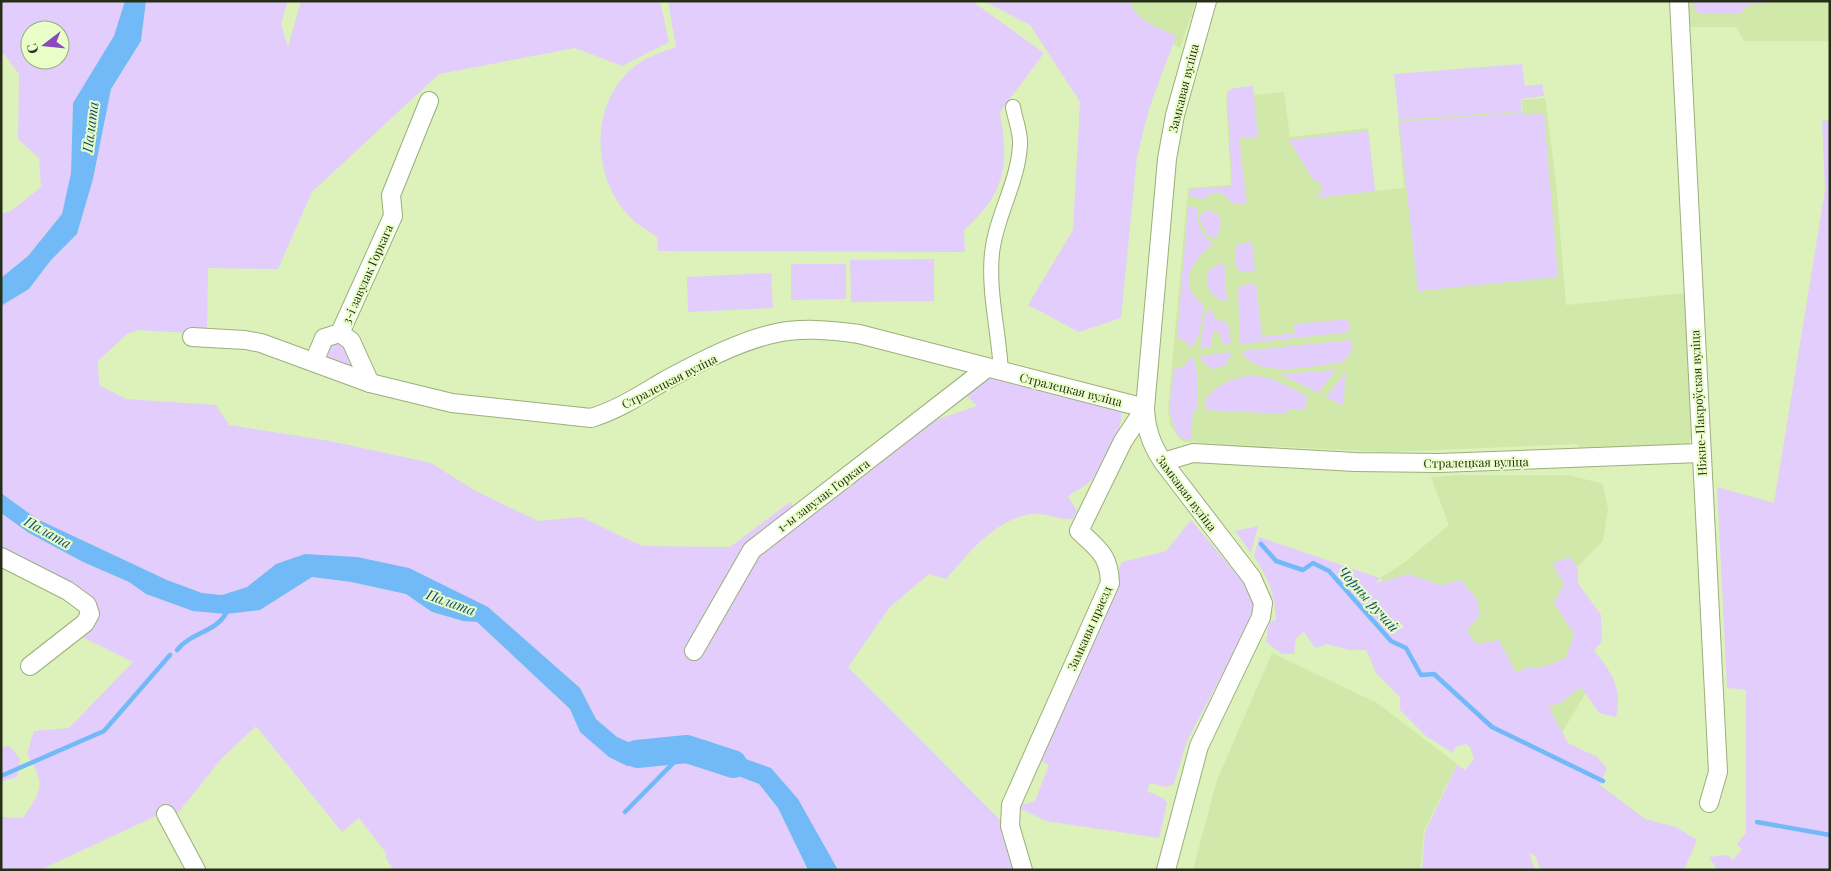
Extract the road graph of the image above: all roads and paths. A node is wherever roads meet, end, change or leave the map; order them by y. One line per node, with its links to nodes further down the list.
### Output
1 (1207, 1): 10 (street, Замкавая вуліца)
2 (1679, 1): 11 (street, Ніжне-Пакроўская вуліца)
3 (429, 101): 5 (street, 3-і завулак Горкага)
4 (1013, 108): 8 (street)
5 (340, 333): 7 (street, 3-і завулак Горкага); 9 (street, 3-і завулак Горкага)
6 (192, 337): 7 (street, Стралецкая вуліца)
7 (314, 362): 9 (street, Стралецкая вуліца)
8 (994, 370): 9 (street, Стралецкая вуліца); 10 (street, Стралецкая вуліца); 14 (street, 1-ы завулак Горкага)
9 (370, 383)
10 (1144, 408): 12 (street, Замкавая вуліца); 19 (street, Замкавы праезд)
11 (1700, 453): 12 (street, Стралецкая вуліца); 16 (street, Ніжне-Пакроўская вуліца)
12 (1163, 462): 20 (street, Замкавая вуліца)
13 (1, 556): 15 (street)
14 (694, 651)
15 (30, 666)
16 (1709, 803)
17 (166, 814): 18 (street)
18 (196, 870)
19 (1023, 870)
20 (1166, 870)

